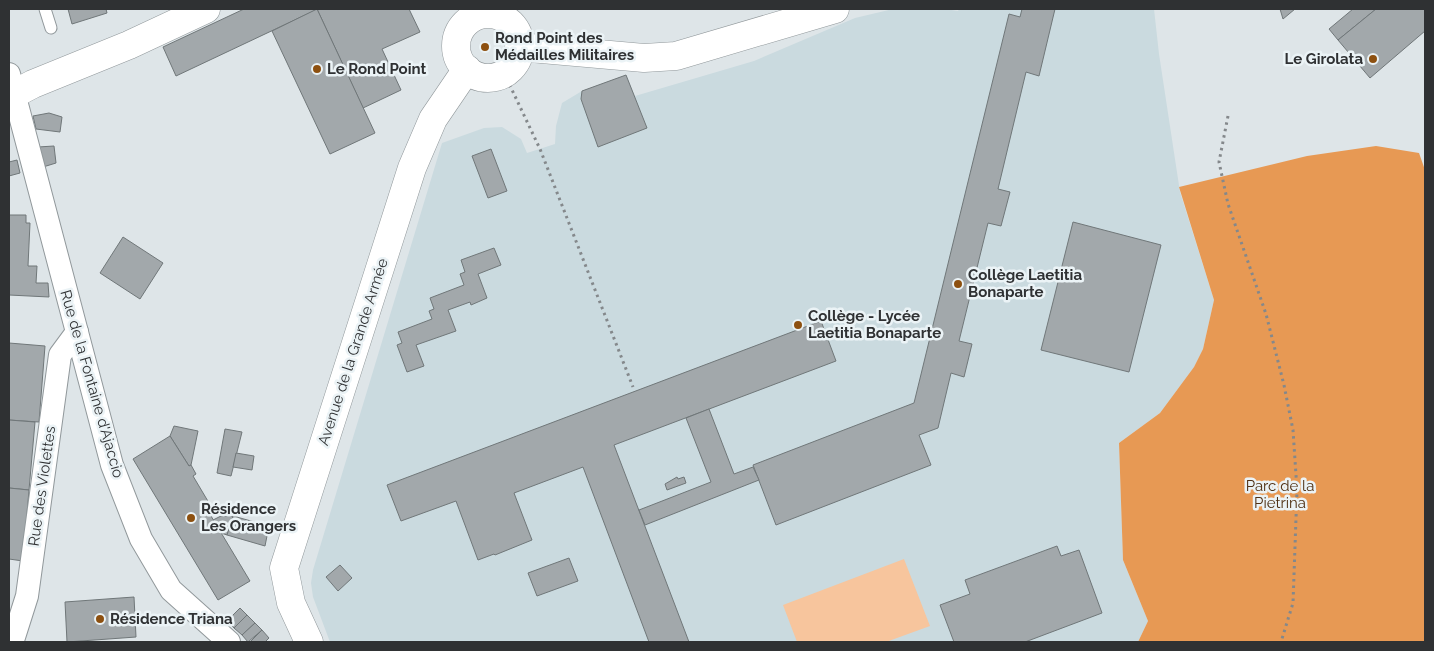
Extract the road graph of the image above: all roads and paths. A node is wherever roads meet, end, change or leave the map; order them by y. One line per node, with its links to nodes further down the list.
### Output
1 (45, 9): 5 (lane)
2 (206, 9): 9 (main road)
3 (820, 11): 6 (main road)
4 (476, 12): 6 (main road); 7 (main road)
5 (51, 28)
6 (519, 47): 8 (main road)
7 (466, 69): 8 (main road); 15 (main road, Avenue de la Grande Armée)
8 (504, 73): 12 (path)
9 (11, 91): 11 (street, Rue de la Fontaine d'Ajaccio)
10 (1228, 116): 16 (path)
11 (76, 332): 13 (street, Rue des Violettes); 14 (street, Rue de la Fontaine d'Ajaccio)
12 (633, 387)
13 (9, 642)
14 (229, 642)
15 (309, 642)
16 (1281, 642)

